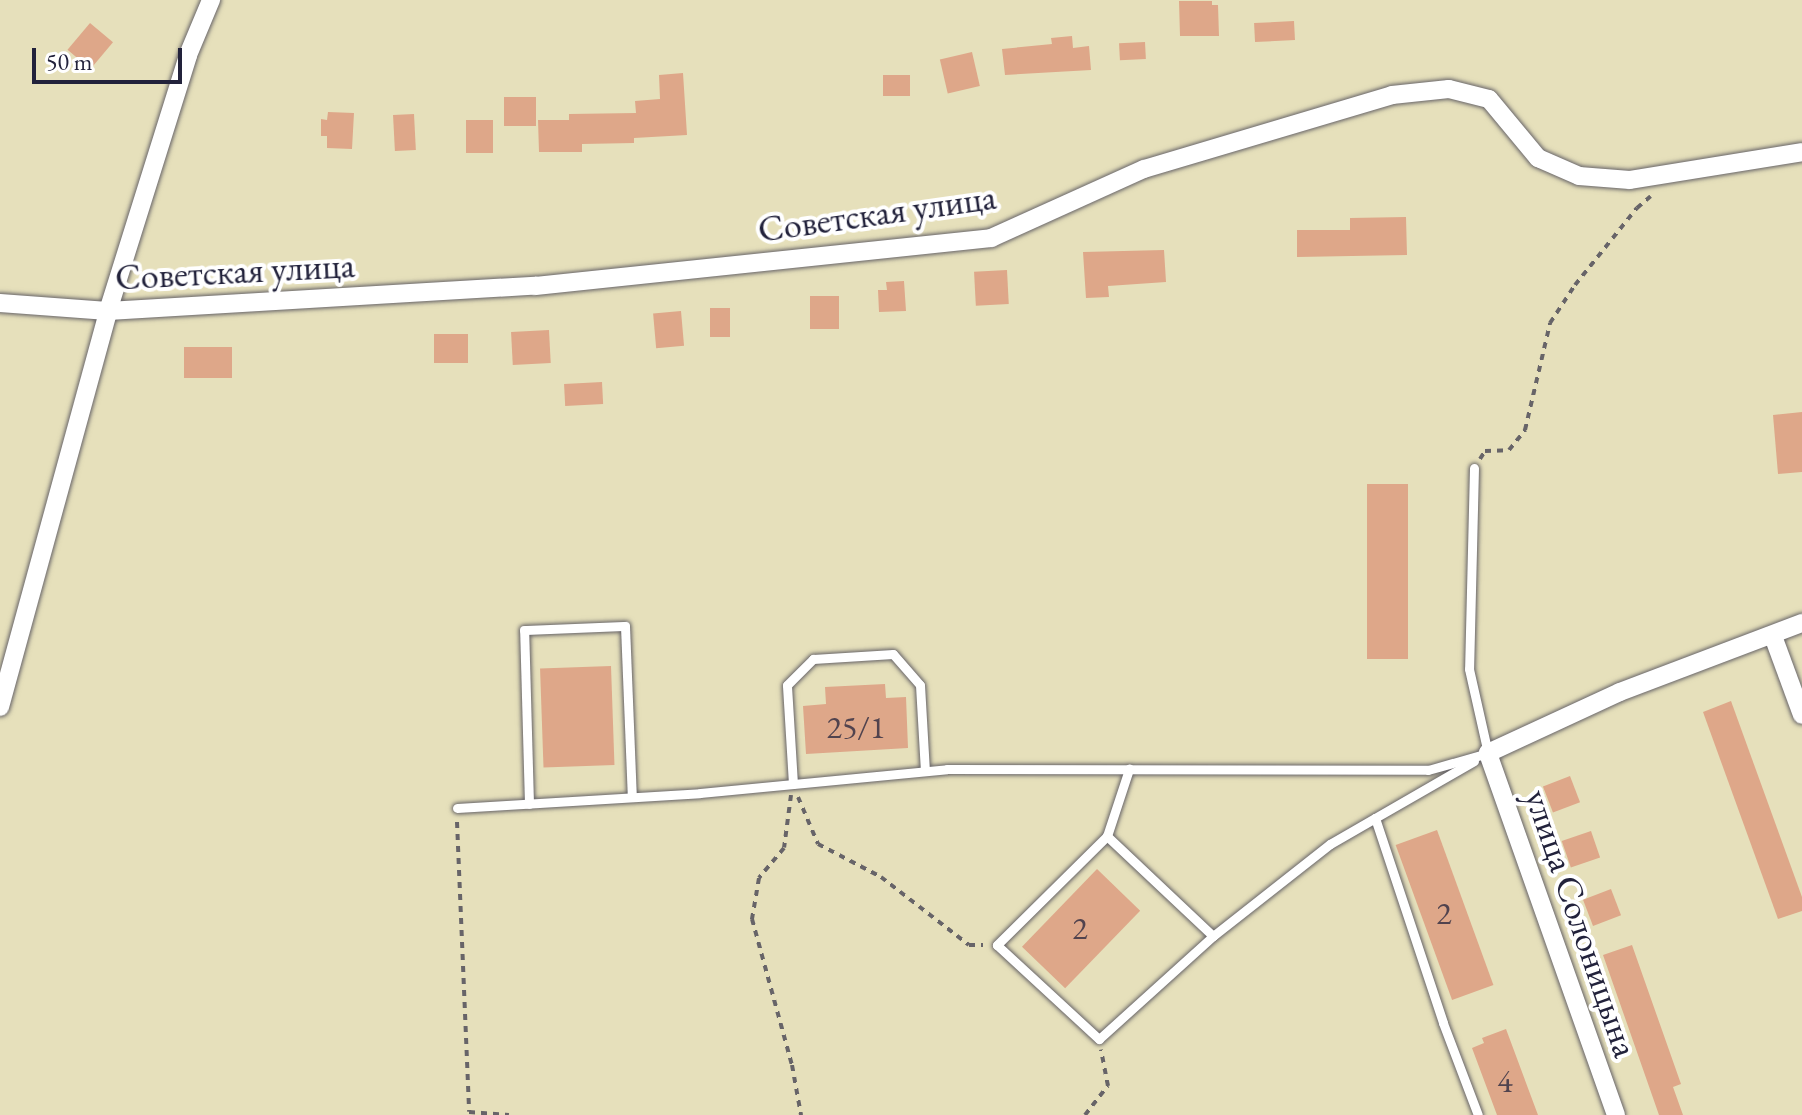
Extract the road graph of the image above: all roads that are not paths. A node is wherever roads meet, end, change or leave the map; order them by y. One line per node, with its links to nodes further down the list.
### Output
1 (211, 0): 4 (street)
2 (1802, 152): 4 (street, Советская улица)
3 (0, 303): 4 (street, Советская улица)
4 (108, 311): 8 (street)
5 (1474, 468): 10 (lane)
6 (1802, 623): 7 (street)
7 (1773, 636): 9 (street); 10 (street)
8 (0, 707)
9 (1802, 715)
10 (1488, 753): 11 (lane); 17 (lane); 21 (street, улица Солоницына)
11 (1129, 769): 12 (lane); 18 (lane)
12 (925, 771): 13 (lane); 13 (lane)
13 (793, 784): 14 (lane)
14 (632, 797): 15 (lane); 15 (lane)
15 (529, 804): 16 (lane)
16 (457, 808)
17 (1375, 818): 19 (lane); 20 (lane)
18 (1107, 836): 19 (lane); 19 (lane)
19 (1213, 936)
20 (1478, 1115)
21 (1616, 1115)

